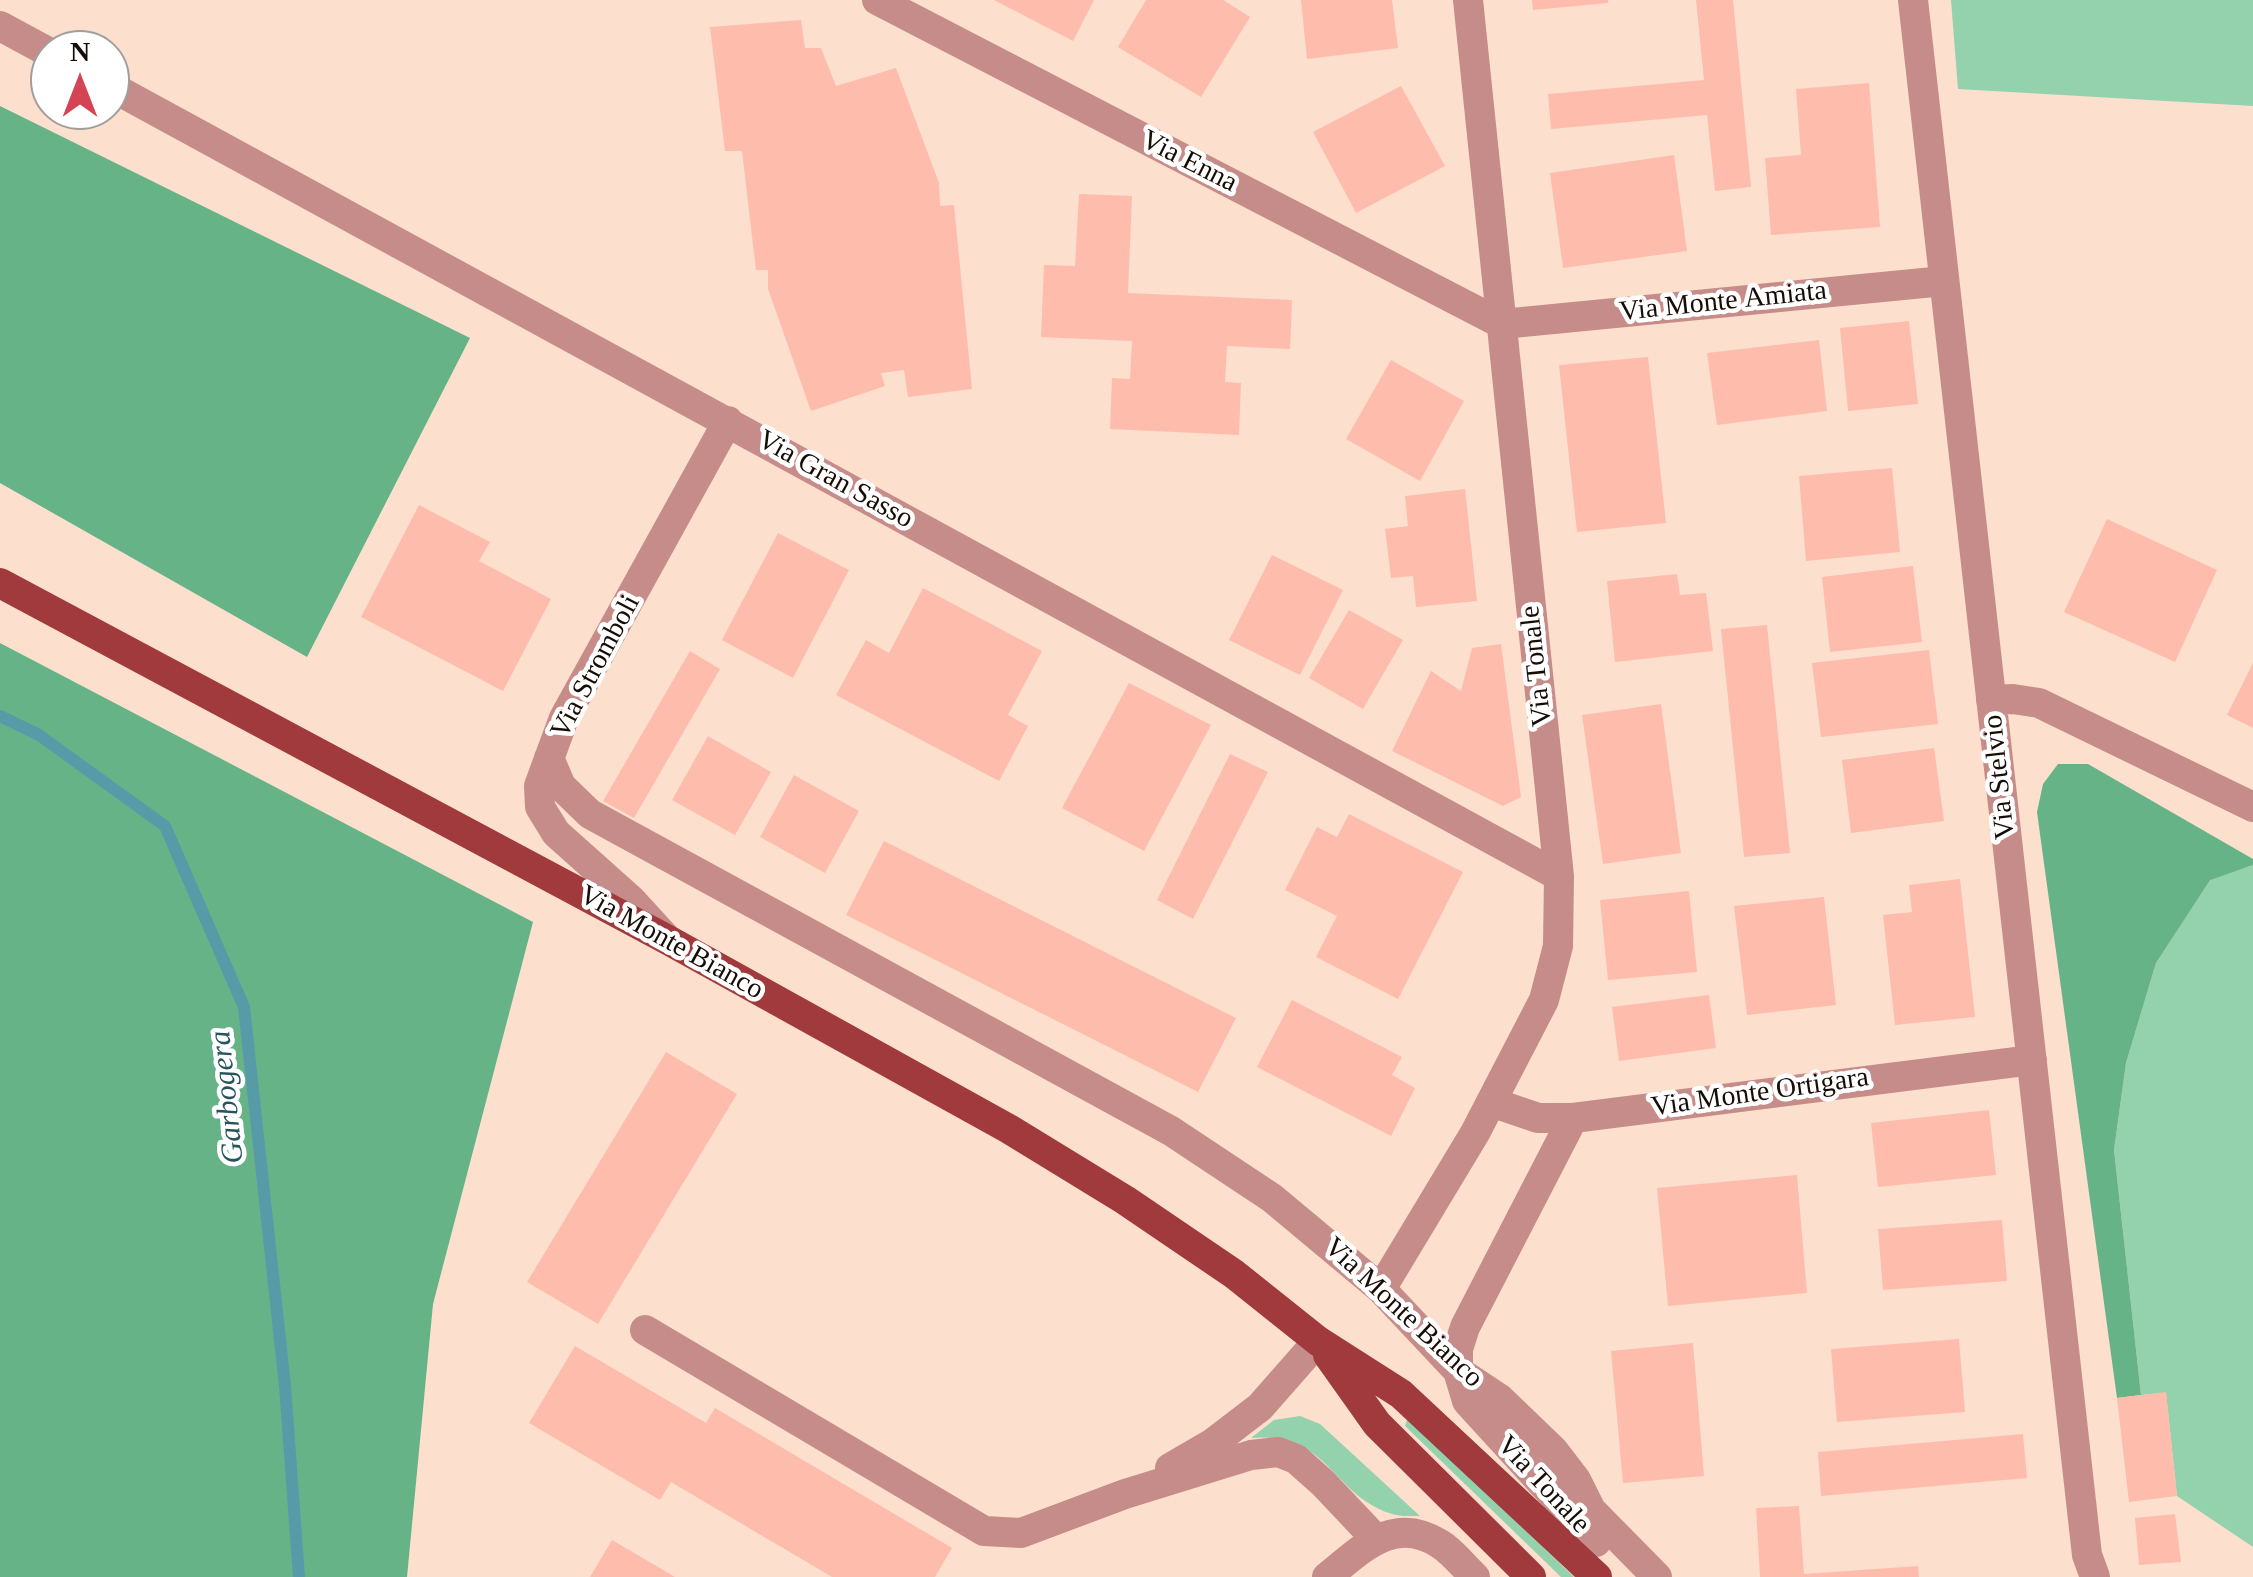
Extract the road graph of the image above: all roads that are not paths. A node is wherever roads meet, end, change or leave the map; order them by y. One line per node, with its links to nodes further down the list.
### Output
1 (877, 0): 8 (street, Via Enna)
2 (1468, 0): 8 (street, Via Tonale)
3 (1913, 0): 7 (street, Via Stelvio)
4 (0, 26): 5 (street)
5 (30, 42)
6 (130, 97): 9 (street, Via Gran Sasso)
7 (1944, 281): 8 (street, Via Monte Amiata); 11 (street, Via Stelvio)
8 (1502, 324): 14 (street, Via Tonale)
9 (728, 421): 12 (street, Via Stromboli); 14 (street, Via Gran Sasso)
10 (0, 583): 15 (main road, Via Monte Bianco)
11 (1991, 700): 13 (street); 16 (street, Via Stelvio)
12 (548, 758): 15 (street, Via Stromboli); 19 (street, Via Monte Bianco)
13 (2253, 807)
14 (1559, 876): 17 (street, Via Tonale)
15 (668, 940): 21 (main road, Via Monte Bianco)
16 (2032, 1060): 18 (street, Via Monte Ortigara); 25 (street, Via Stelvio)
17 (1492, 1102): 18 (street, Via Monte Ortigara); 19 (street, Via Tonale)
18 (1573, 1118): 22 (street)
19 (1381, 1289): 22 (street, Via Monte Bianco)
20 (646, 1330): 23 (street)
21 (1318, 1340): 23 (street); 28 (main road, Via Monte Bianco); 29 (main road, Via Monte Bianco)
22 (1458, 1371): 30 (street, Via Tonale); 31 (street, Via Monte Bianco)
23 (1125, 1494): 24 (street)
24 (1375, 1538): 26 (street); 27 (street)
25 (2088, 1570)
26 (1327, 1577)
27 (1475, 1577)
28 (1530, 1577)
29 (1597, 1577)
30 (1629, 1577)
31 (1657, 1577)

